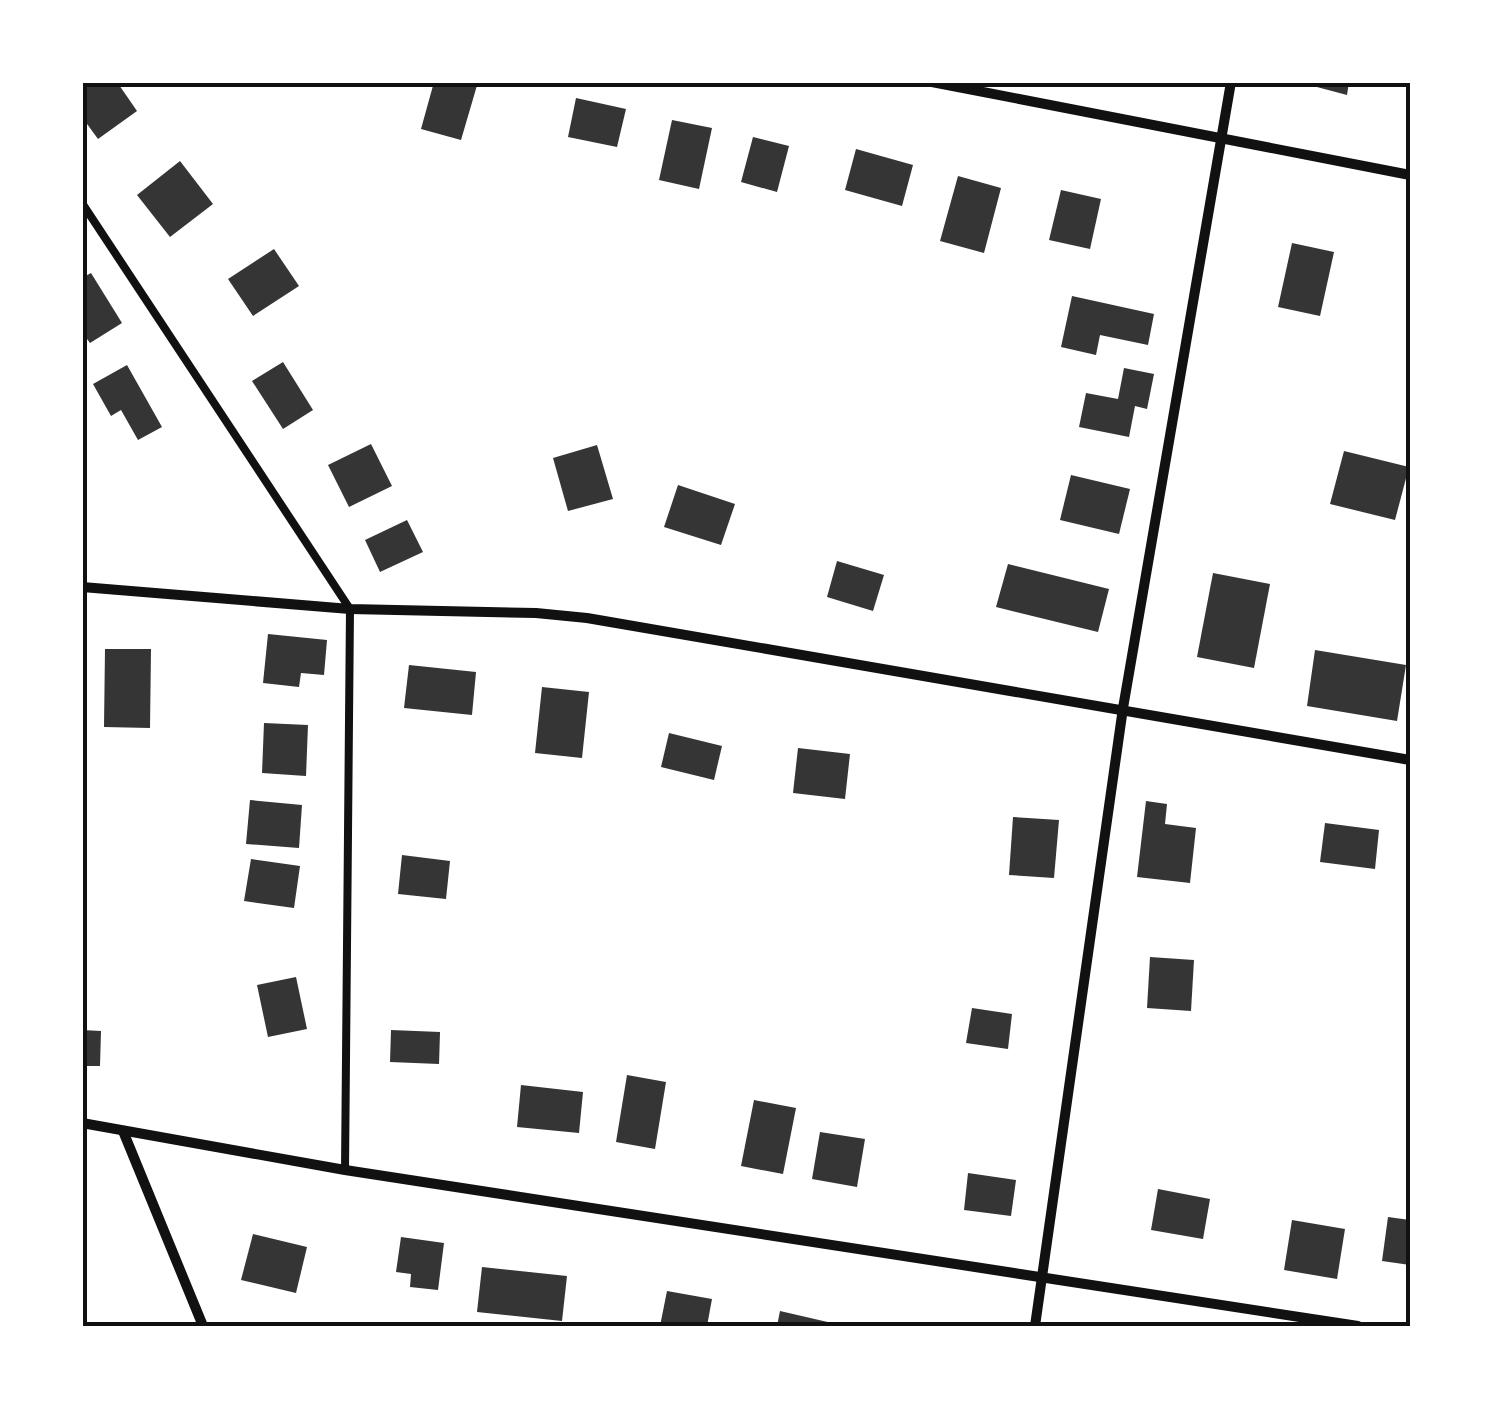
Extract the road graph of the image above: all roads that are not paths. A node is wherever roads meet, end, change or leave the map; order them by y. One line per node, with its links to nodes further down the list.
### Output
1 (932, 82): 3 (street)
2 (1231, 82): 3 (street)
3 (1222, 142): 4 (street); 8 (street)
4 (1410, 175)
5 (82, 203): 7 (lane)
6 (82, 586): 7 (street)
7 (350, 609): 8 (street); 12 (lane)
8 (1123, 708): 9 (street); 13 (street)
9 (1410, 760)
10 (82, 1123): 11 (street)
11 (123, 1131): 12 (street); 14 (street)
12 (346, 1170): 13 (street)
13 (1043, 1275): 15 (street); 16 (street)
14 (203, 1326)
15 (1035, 1326)
16 (1358, 1326)

